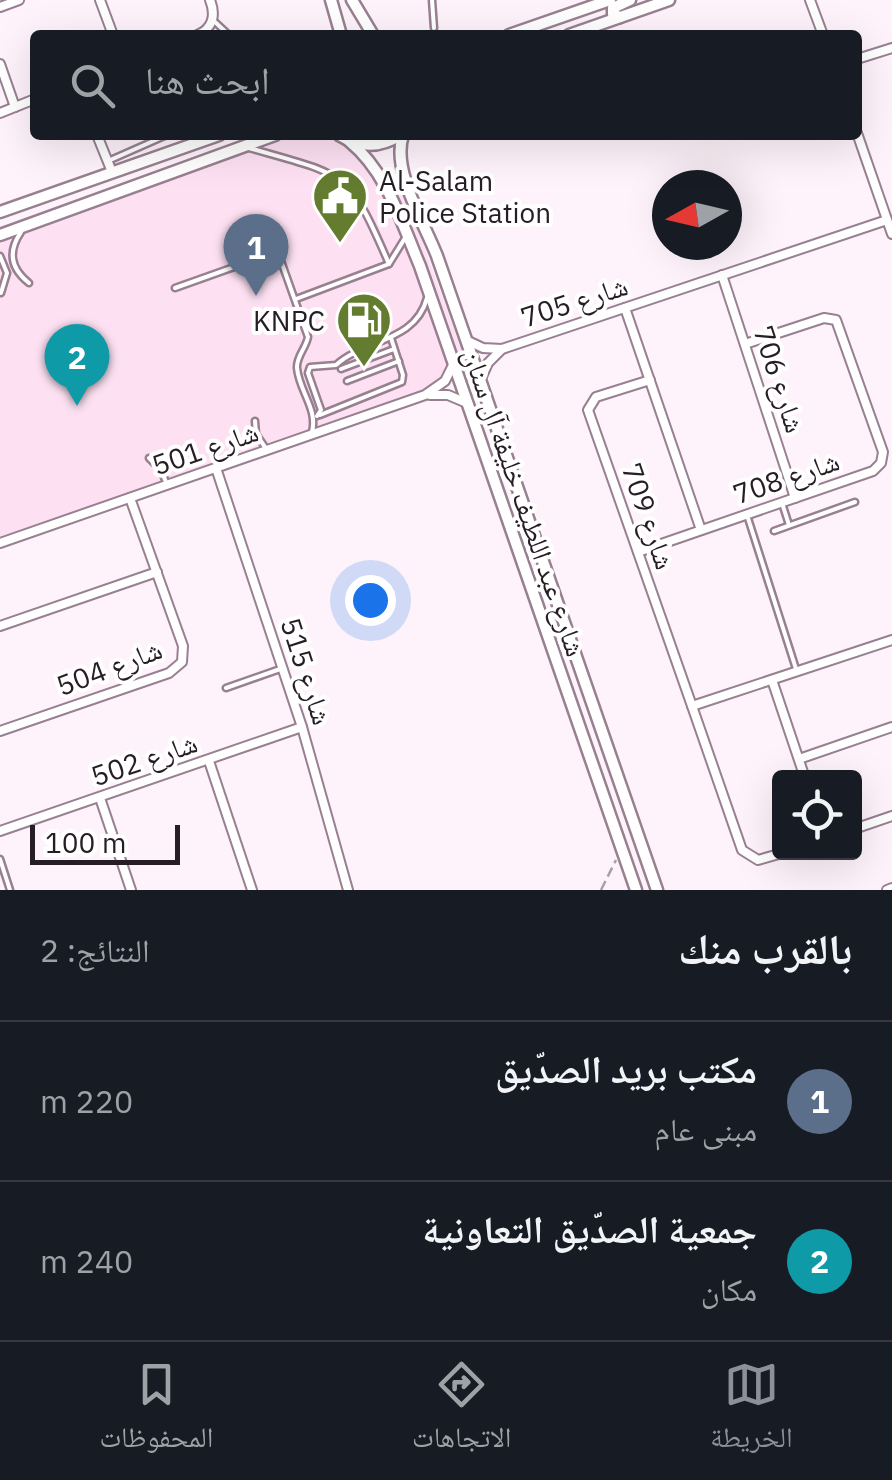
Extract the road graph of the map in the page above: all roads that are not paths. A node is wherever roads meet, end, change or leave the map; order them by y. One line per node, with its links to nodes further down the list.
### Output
1 (19, 0): 11 (street)
2 (100, 0): 16 (street)
3 (210, 0): 14 (street)
4 (330, 0): 12 (street)
5 (432, 0): 15 (lane)
6 (610, 0): 21 (street)
7 (630, 0): 13 (street)
8 (669, 0): 13 (street)
9 (810, 0): 23 (street)
10 (355, 5): 12 (street); 20 (street)
11 (0, 7)
12 (338, 17): 19 (street)
13 (620, 18): 22 (street)
14 (212, 22): 17 (street); 18 (lane)
15 (434, 28)
16 (111, 30)
17 (206, 30)
18 (226, 30)
19 (340, 30)
20 (370, 30)
21 (523, 30)
22 (584, 30)
23 (821, 30)
24 (892, 48): 25 (street)
25 (862, 57)
26 (0, 64): 28 (street)
27 (30, 101): 28 (street)
28 (16, 106): 29 (street)
29 (0, 112)
30 (100, 140): 40 (street)
31 (158, 140): 40 (lane)
32 (202, 140): 40 (street)
33 (263, 140): 39 (street)
34 (346, 140): 44 (street, شارع عبد اللطيف خليفة آل سنان)
35 (354, 140): 36 (street)
36 (390, 140)
37 (401, 140): 57 (street, شارع عبد اللطيف خليفة آل سنان)
38 (859, 140): 42 (street)
39 (244, 147): 43 (street); 48 (lane)
40 (110, 167): 41 (street)
41 (0, 212)
42 (888, 220): 45 (street); 49 (street, شارع 705)
43 (25, 226): 46 (street); 50 (lane)
44 (407, 234): 48 (lane); 53 (street, شارع عبد اللطيف خليفة آل سنان)
45 (892, 234)
46 (0, 235)
47 (0, 256): 52 (lane)
48 (389, 264): 54 (lane)
49 (722, 274): 55 (street, شارع 705); 58 (street, شارع 706)
50 (29, 283)
51 (175, 288): 54 (lane)
52 (1, 292)
53 (428, 294): 56 (lane); 62 (street, شارع عبد اللطيف خليفة آل سنان)
54 (295, 300): 69 (lane)
55 (624, 308): 60 (street, شارع 705); 64 (street)
56 (391, 338): 59 (lane); 69 (lane)
57 (466, 340): 60 (street, شارع 705); 65 (street, شارع عبد اللطيف خليفة آل سنان)
58 (745, 344): 77 (street, شارع 706); 77 (street, شارع 708)
59 (394, 349): 61 (lane); 63 (lane)
60 (502, 349): 65 (street, شارع 705)
61 (398, 361): 66 (lane); 69 (lane)
62 (453, 364): 67 (street, شارع 501); 68 (street, شارع عبد اللطيف خليفة آل سنان)
63 (342, 370)
64 (650, 380): 82 (street); 85 (street, شارع 709)
65 (480, 381): 87 (street, شارع عبد اللطيف خليفة آل سنان)
66 (347, 382)
67 (426, 395): 68 (street); 71 (street, شارع 501)
68 (467, 404): 88 (street, شارع عبد اللطيف خليفة آل سنان)
69 (316, 419): 71 (lane)
70 (255, 421): 72 (lane)
71 (310, 435): 72 (street, شارع 501)
72 (267, 450): 74 (street, شارع 501)
73 (149, 458): 75 (lane)
74 (216, 468): 75 (street, شارع 501); 92 (street, شارع 515)
75 (168, 485): 76 (street, شارع 501)
76 (130, 498): 84 (street, شارع 501); 86 (street, شارع 504)
77 (795, 498): 78 (street, شارع 708)
78 (782, 502): 80 (street, شارع 708); 81 (lane)
79 (855, 502): 81 (lane)
80 (747, 515): 82 (street, شارع 708); 94 (lane)
81 (789, 526): 83 (lane)
82 (701, 530): 85 (street, شارع 708)
83 (774, 531)
84 (1, 542)
85 (638, 552): 97 (street, شارع 709)
86 (157, 572): 90 (street); 100 (street, شارع 504)
87 (548, 577): 88 (street); 93 (street, شارع عبد اللطيف خليفة آل سنان)
88 (529, 582): 89 (street, شارع عبد اللطيف خليفة آل سنان)
89 (534, 595): 93 (street); 114 (street, شارع عبد اللطيف خليفة آل سنان)
90 (0, 626)
91 (892, 640): 94 (street)
92 (283, 668): 96 (lane); 98 (street, شارع 515)
93 (580, 670): 115 (street, شارع عبد اللطيف خليفة آل سنان)
94 (796, 672): 95 (street)
95 (772, 680): 97 (street); 101 (street)
96 (226, 688)
97 (692, 706): 108 (street, شارع 709)
98 (302, 727): 102 (street, شارع 502); 113 (street, شارع 515)
99 (892, 727): 101 (street)
100 (0, 731)
101 (799, 759): 103 (street)
102 (209, 761): 104 (street, شارع 502); 112 (street)
103 (802, 770)
104 (100, 798): 107 (street, شارع 502); 111 (street)
105 (892, 816): 106 (street)
106 (862, 826)
107 (0, 831)
108 (772, 856)
109 (0, 860): 110 (lane)
110 (10, 890)
111 (132, 890)
112 (252, 890)
113 (348, 890)
114 (636, 890)
115 (657, 890)

